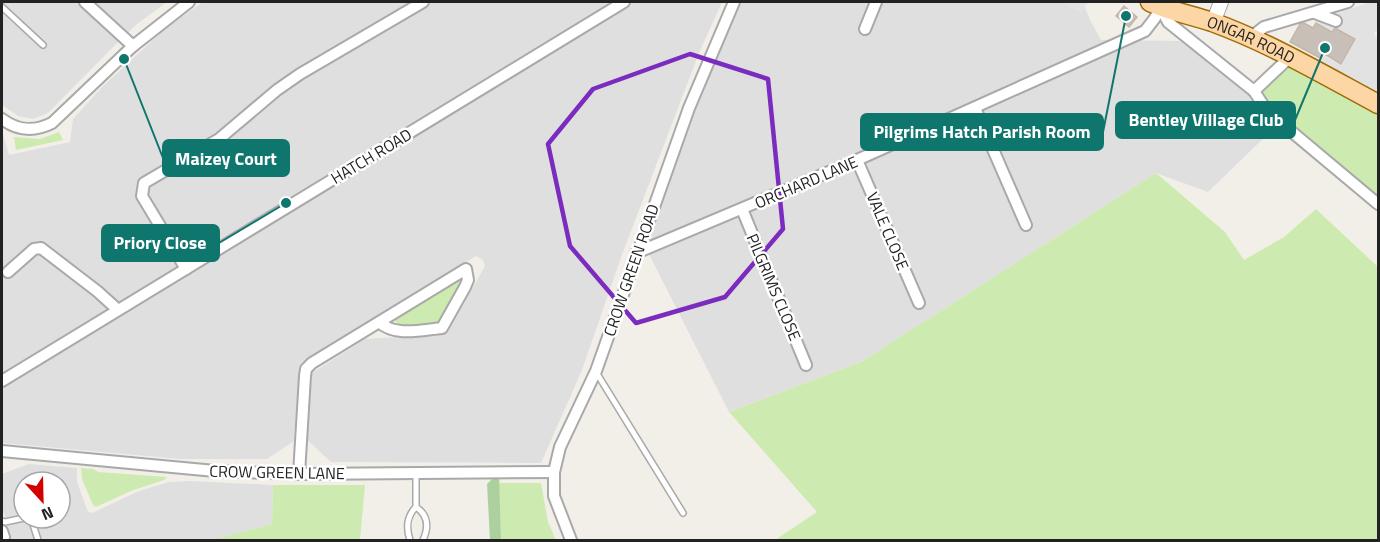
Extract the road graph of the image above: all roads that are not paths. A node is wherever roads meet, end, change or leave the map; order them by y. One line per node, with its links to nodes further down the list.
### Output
1 (85, 2): 17 (street)
2 (189, 2): 17 (street)
3 (423, 2): 28 (street)
4 (624, 2): 28 (street, HATCH ROAD)
5 (735, 2): 27 (street, CROW GREEN ROAD)
6 (876, 2): 14 (street)
7 (1221, 2): 13 (street)
8 (1348, 2): 11 (street)
9 (1155, 4): 13 (main road, ONGAR ROAD); 19 (street); 21 (street, ORCHARD LANE)
10 (2, 7): 16 (lane)
11 (1315, 13): 12 (street); 15 (street)
12 (1336, 21)
13 (1213, 22): 15 (main road, ONGAR ROAD)
14 (865, 29)
15 (1250, 38): 18 (main road, ONGAR ROAD)
16 (43, 45)
17 (133, 46): 22 (street)
18 (1290, 57): 19 (street); 20 (main road, ONGAR ROAD)
19 (1254, 91): 24 (street)
20 (1378, 104)
21 (975, 108): 23 (street, ORCHARD LANE); 26 (street)
22 (2, 119)
23 (857, 160): 25 (street, ORCHARD LANE); 30 (street, VALE CLOSE)
24 (1378, 204)
25 (742, 209): 27 (street, ORCHARD LANE); 33 (street, PILGRIMS CLOSE)
26 (1026, 225)
27 (636, 253): 34 (street, CROW GREEN ROAD)
28 (186, 269): 31 (street, HATCH ROAD)
29 (9, 272): 31 (street)
30 (919, 303)
31 (117, 309): 35 (street, HATCH ROAD)
32 (379, 322): 32 (street); 39 (street)
33 (806, 365)
34 (596, 371): 38 (street, CROW GREEN ROAD); 41 (lane)
35 (2, 381)
36 (2, 451): 39 (street, CROW GREEN LANE)
37 (416, 472): 38 (street, CROW GREEN LANE); 39 (street, CROW GREEN LANE); 40 (lane)
38 (554, 472): 44 (street, CROW GREEN ROAD)
39 (299, 474)
40 (416, 507): 42 (lane); 43 (lane)
41 (683, 513)
42 (410, 540)
43 (423, 540)
44 (571, 540)

